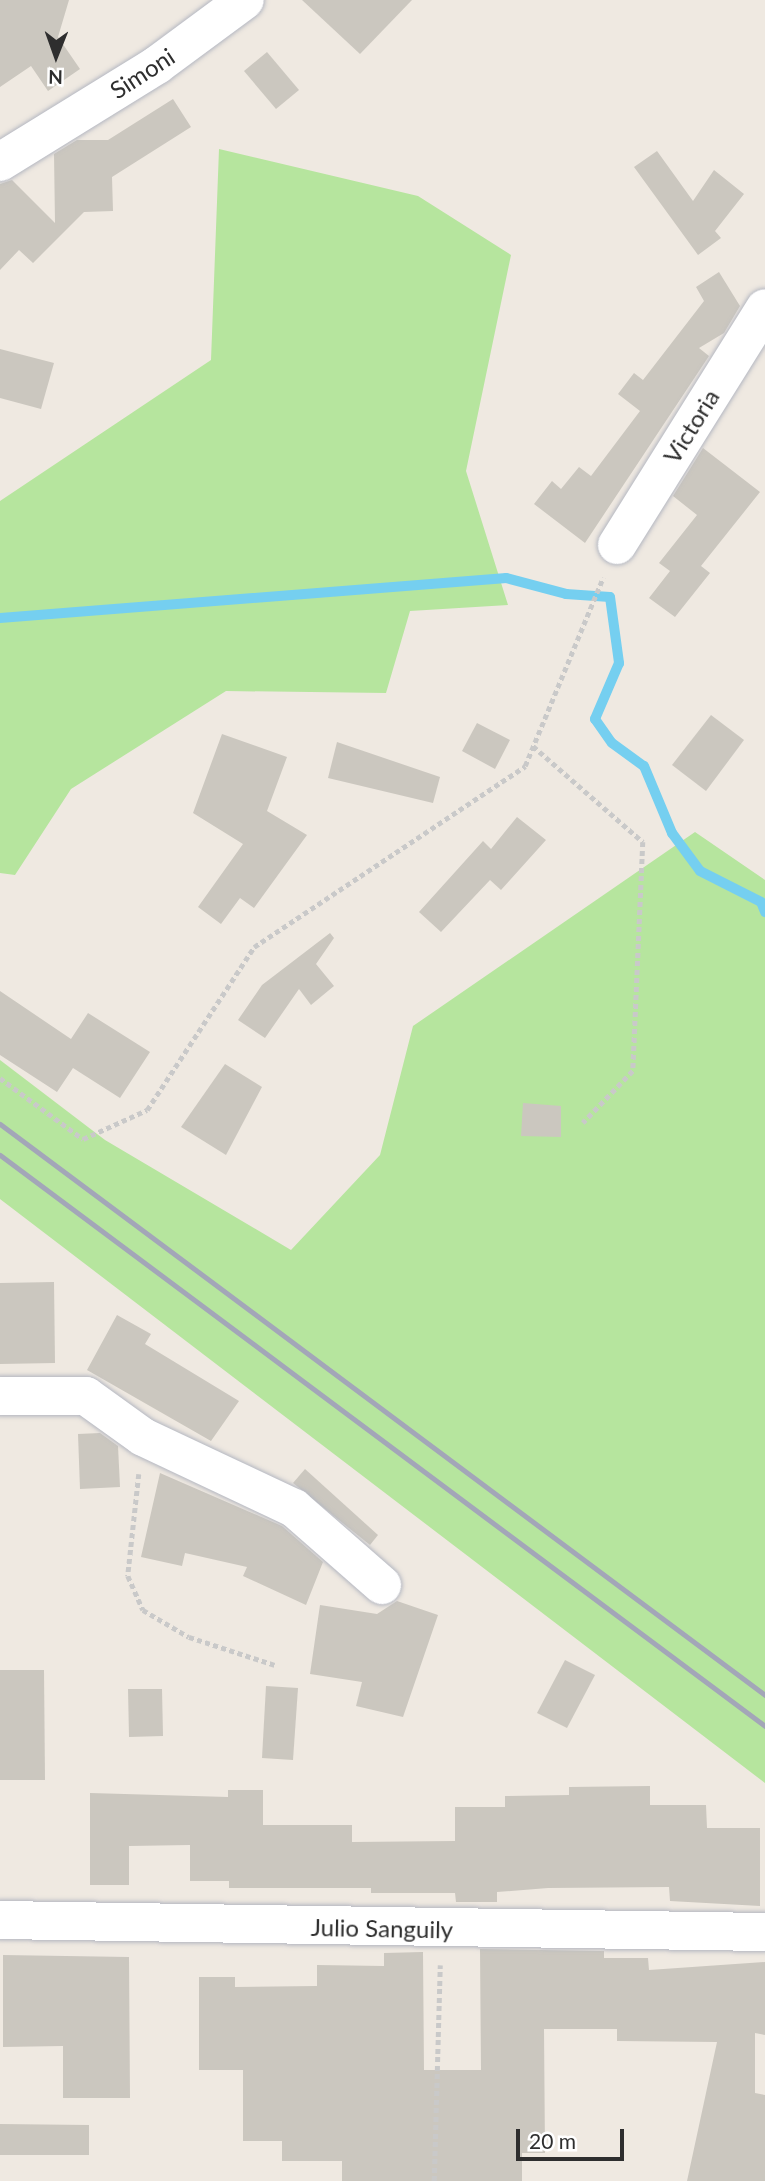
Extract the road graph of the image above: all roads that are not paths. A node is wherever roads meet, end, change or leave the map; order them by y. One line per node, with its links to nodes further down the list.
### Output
1 (245, 0): 2 (street, Simoni)
2 (0, 162)
3 (765, 308): 4 (street, Victoria)
4 (617, 545)
5 (0, 1396): 6 (street)
6 (382, 1585)
7 (0, 1920): 8 (street, Julio Sanguily)
8 (765, 1932)

